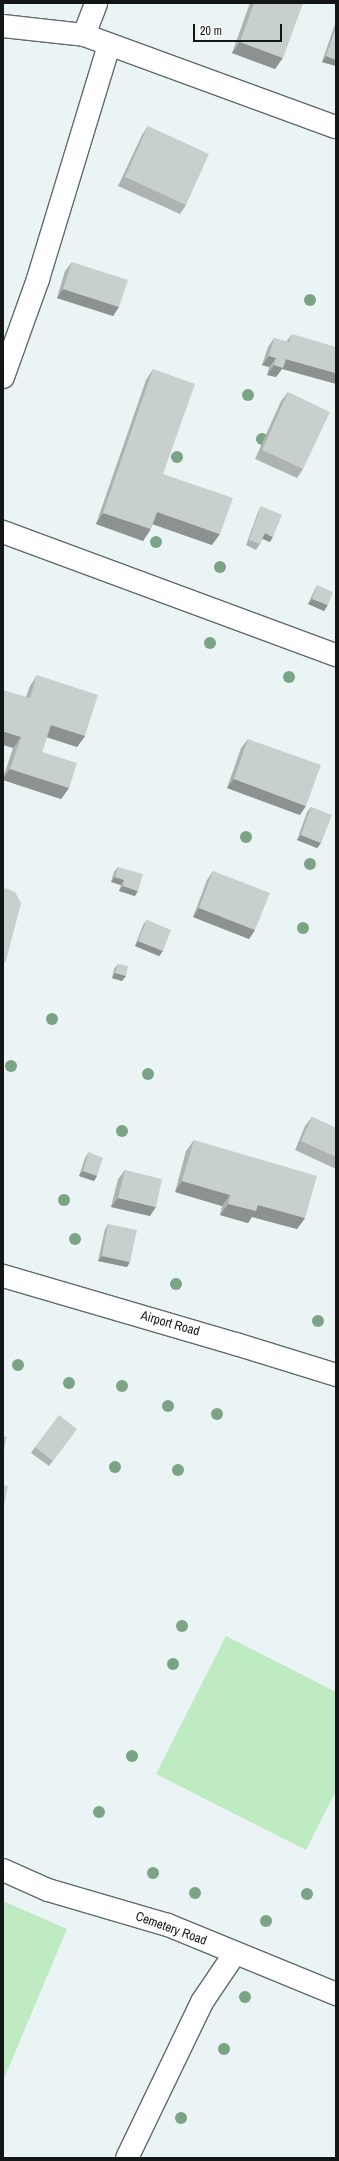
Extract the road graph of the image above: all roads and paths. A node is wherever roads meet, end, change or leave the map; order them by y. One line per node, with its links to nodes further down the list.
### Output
1 (96, 3): 3 (street)
2 (3, 26): 3 (street)
3 (84, 35): 4 (street)
4 (109, 46): 5 (street); 6 (street)
5 (336, 127)
6 (3, 378)
7 (3, 532): 8 (street)
8 (336, 655)
9 (3, 1276): 10 (street, Airport Road)
10 (336, 1375)
11 (3, 1870): 12 (street, Cemetery Road)
12 (235, 1953): 13 (street, Cemetery Road); 14 (street)
13 (336, 1994)
14 (127, 2158)

